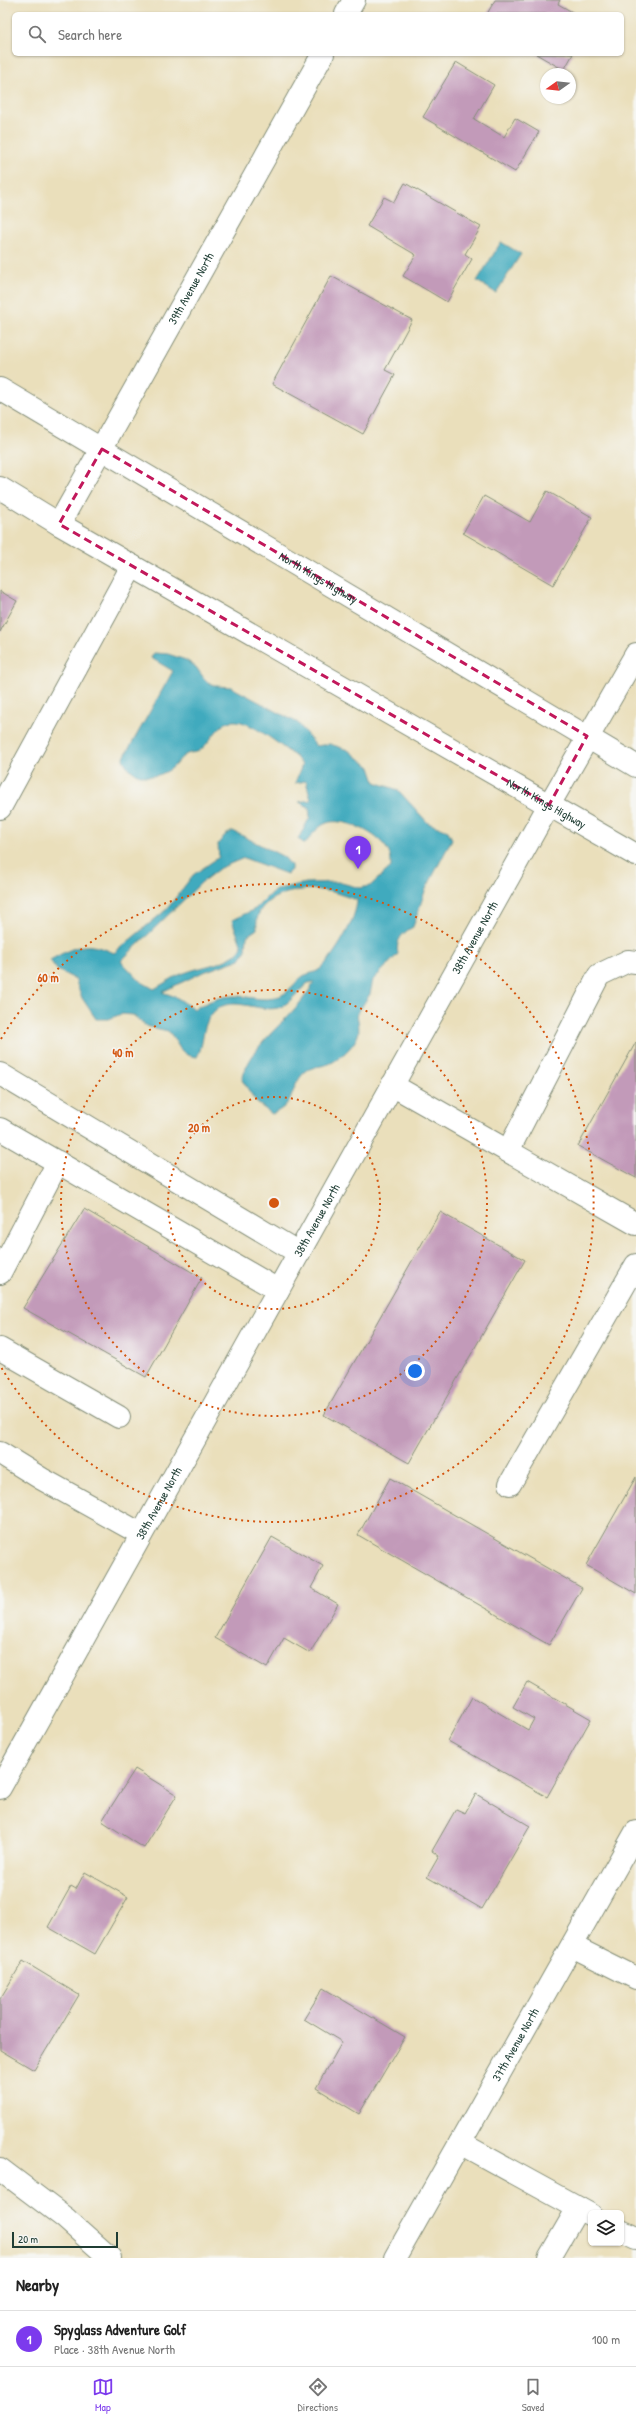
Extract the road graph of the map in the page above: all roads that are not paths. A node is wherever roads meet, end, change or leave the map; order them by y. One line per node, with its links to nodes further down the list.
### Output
1 (354, 0): 2 (main road)
2 (347, 12)
3 (322, 56): 5 (main road, 39th Avenue North)
4 (0, 389): 5 (main road, North Kings Highway)
5 (102, 449): 7 (main road, 39th Avenue North); 10 (main road, North Kings Highway)
6 (0, 488): 7 (main road, North Kings Highway)
7 (59, 524): 8 (main road, North Kings Highway)
8 (132, 566): 12 (main road, North Kings Highway); 13 (main road)
9 (636, 654): 10 (main road, 38th Avenue North)
10 (587, 736): 11 (main road, North Kings Highway); 12 (main road, 38th Avenue North)
11 (636, 766)
12 (549, 805): 14 (main road, North Kings Highway); 17 (main road, 38th Avenue North)
13 (0, 808)
14 (636, 855)
15 (636, 962): 19 (main road)
16 (0, 1074): 22 (main road)
17 (392, 1085): 19 (main road); 22 (main road, 38th Avenue North)
18 (0, 1129): 20 (main road)
19 (508, 1150): 21 (main road)
20 (58, 1162): 24 (main road); 25 (main road)
21 (636, 1224)
22 (299, 1253): 25 (main road, 38th Avenue North)
23 (636, 1266): 29 (main road)
24 (0, 1273)
25 (278, 1290): 30 (main road, 38th Avenue North)
26 (0, 1349): 27 (main road)
27 (119, 1417)
28 (0, 1453): 30 (main road)
29 (510, 1484)
30 (141, 1534): 31 (main road, 38th Avenue North)
31 (3, 1775)
32 (636, 1832): 33 (main road, 37th Avenue North)
33 (572, 1946): 34 (main road); 35 (main road, 37th Avenue North)
34 (636, 1978)
35 (460, 2143): 37 (main road); 41 (main road, 37th Avenue North)
36 (0, 2169): 40 (main road)
37 (584, 2212): 42 (main road)
38 (624, 2232): 39 (main road)
39 (636, 2238)
40 (110, 2258)
41 (394, 2258)
42 (549, 2258)

